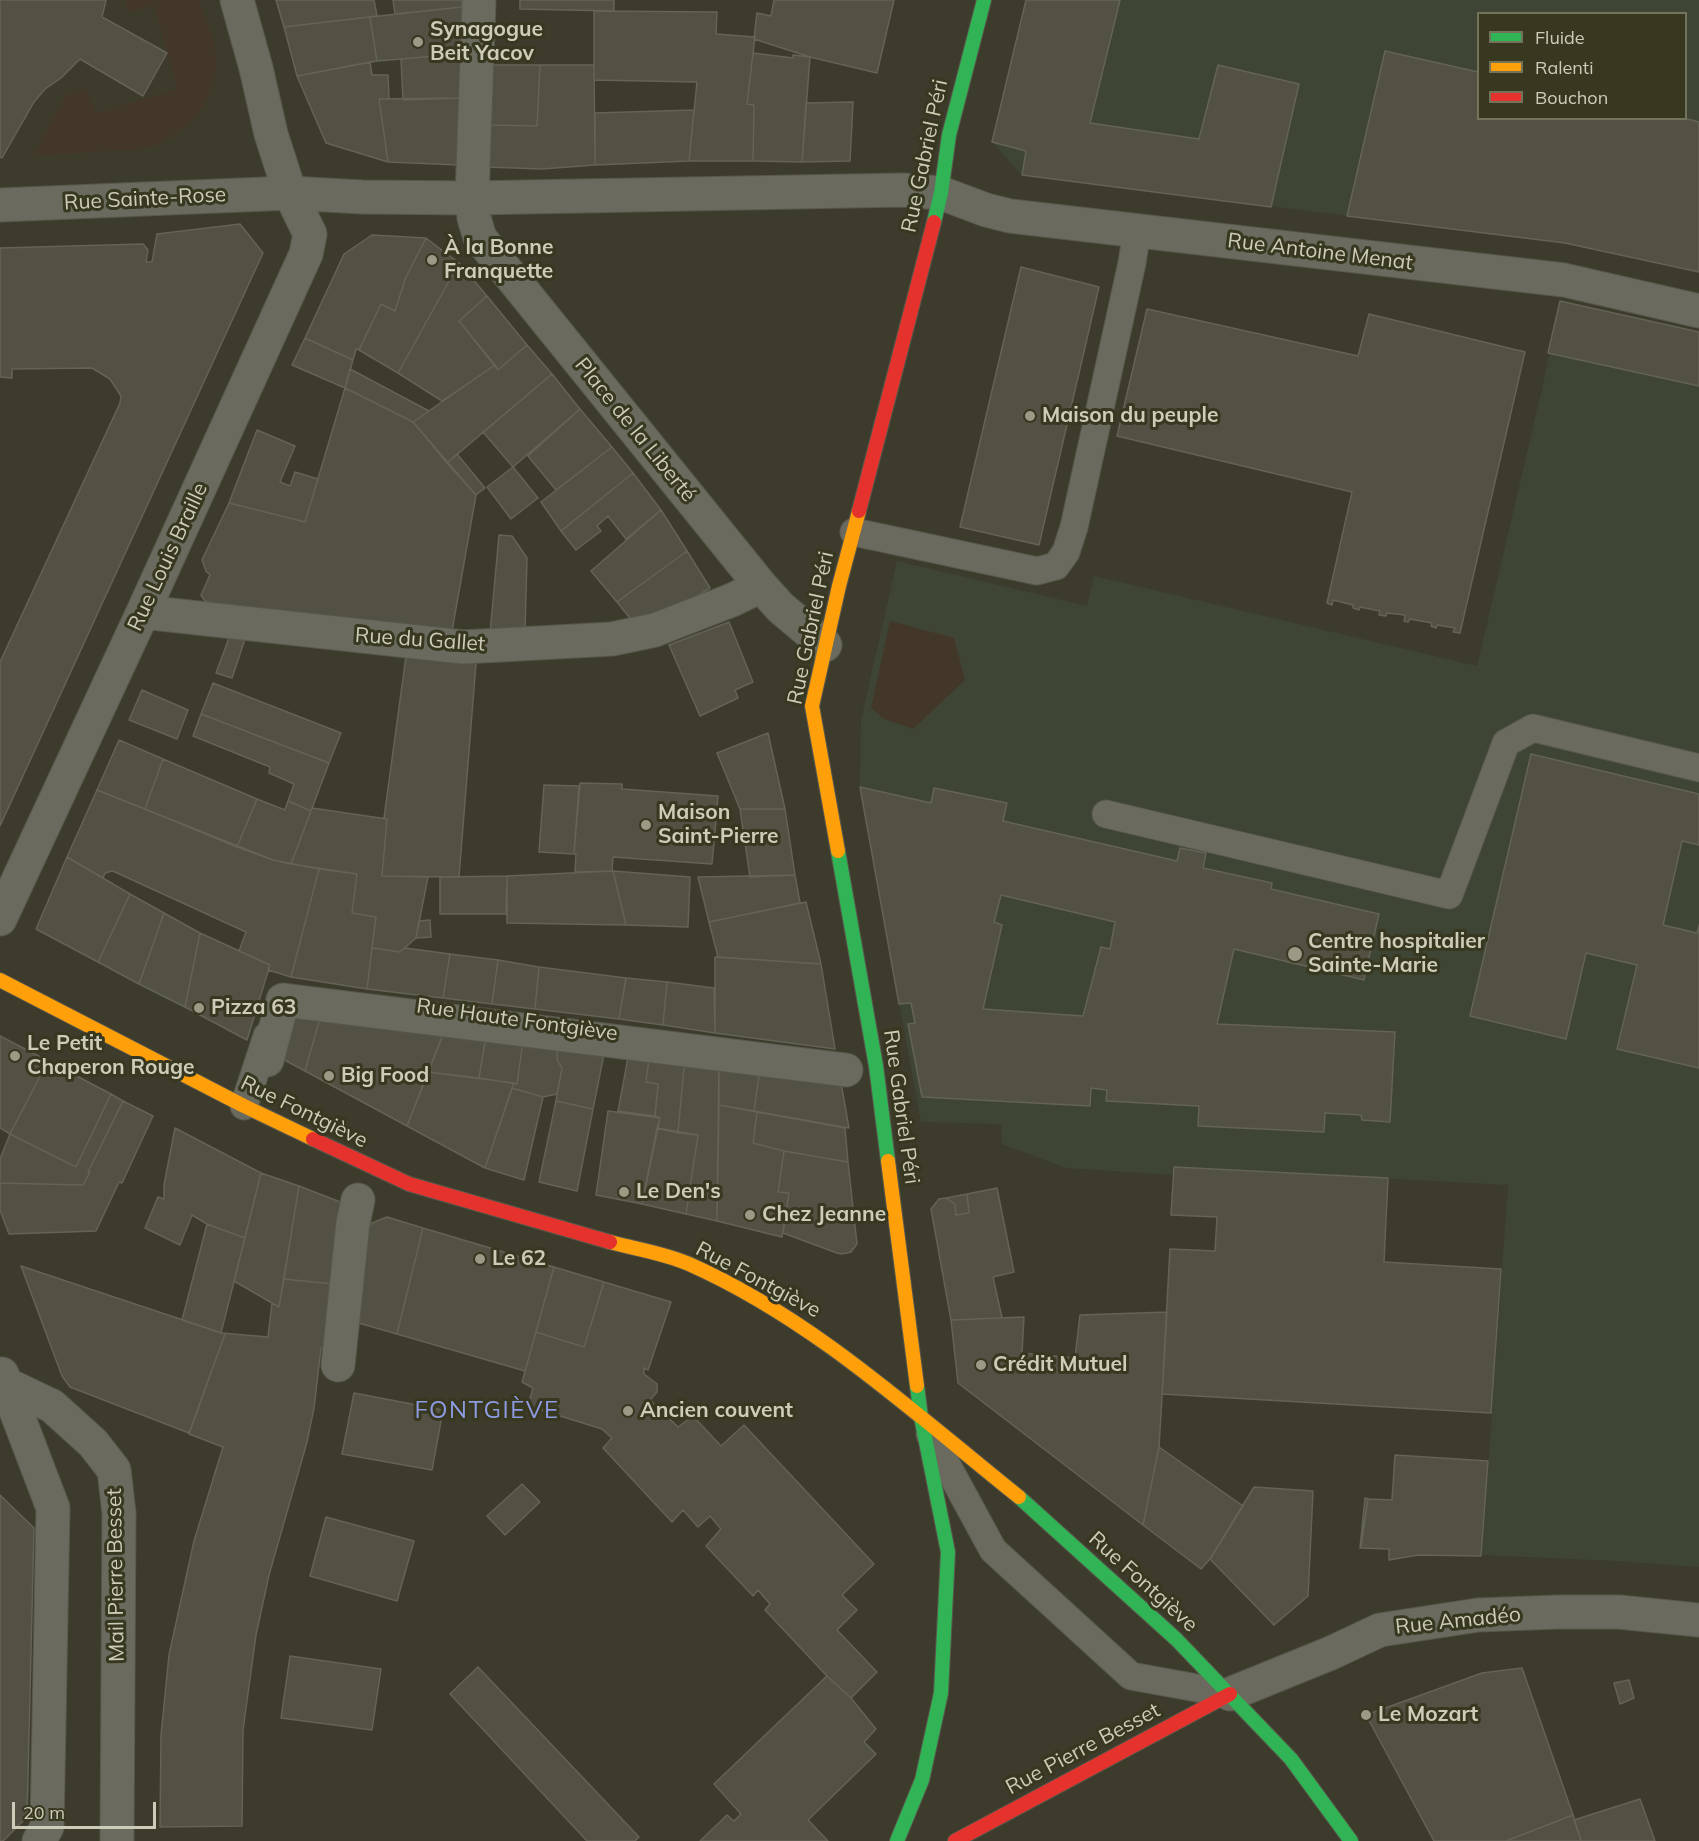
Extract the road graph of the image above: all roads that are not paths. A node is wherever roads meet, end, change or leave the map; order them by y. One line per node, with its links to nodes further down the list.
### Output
1 (237, 0): 4 (street, Rue Louis Braille)
2 (479, 0): 6 (street, Place de la Liberté)
3 (984, 0): 5 (main road, Rue Gabriel Péri)
4 (290, 193): 6 (street); 7 (street, Rue Sainte-Rose); 13 (street, Rue Louis Braille)
5 (941, 193): 6 (street); 8 (street, Rue Antoine Menat); 10 (main road, Rue Gabriel Péri)
6 (472, 198): 11 (street, Place de la Liberté)
7 (0, 205)
8 (1137, 231): 9 (street, Rue Antoine Menat); 10 (lane)
9 (1699, 311)
10 (854, 532): 14 (main road, Rue Gabriel Péri)
11 (761, 586): 13 (street, Rue du Gallet); 14 (street, Place de la Liberté)
12 (737, 611): 13 (street)
13 (152, 619): 17 (street, Rue Louis Braille)
14 (825, 645): 20 (main road, Rue Gabriel Péri)
15 (1699, 768): 16 (lane)
16 (1106, 814)
17 (0, 918)
18 (0, 980): 21 (main road, Rue Fontgiève)
19 (267, 1060): 20 (street)
20 (861, 1068): 21 (lane, Rue Haute Fontgiève); 25 (main road, Rue Gabriel Péri)
21 (244, 1106): 25 (main road, Rue Fontgiève)
22 (358, 1200): 23 (street)
23 (338, 1365)
24 (3, 1377): 28 (street, Mail Pierre Besset); 29 (street, Mail Pierre Besset)
25 (921, 1417): 27 (main road, Rue Fontgiève); 27 (lane); 30 (main road)
26 (1699, 1620): 27 (street, Rue Amadéo)
27 (1230, 1694): 31 (main road, Rue Pierre Besset); 32 (main road, Rue Fontgiève)
28 (43, 1834)
29 (117, 1841)
30 (897, 1841)
31 (955, 1841)
32 (1351, 1841)

